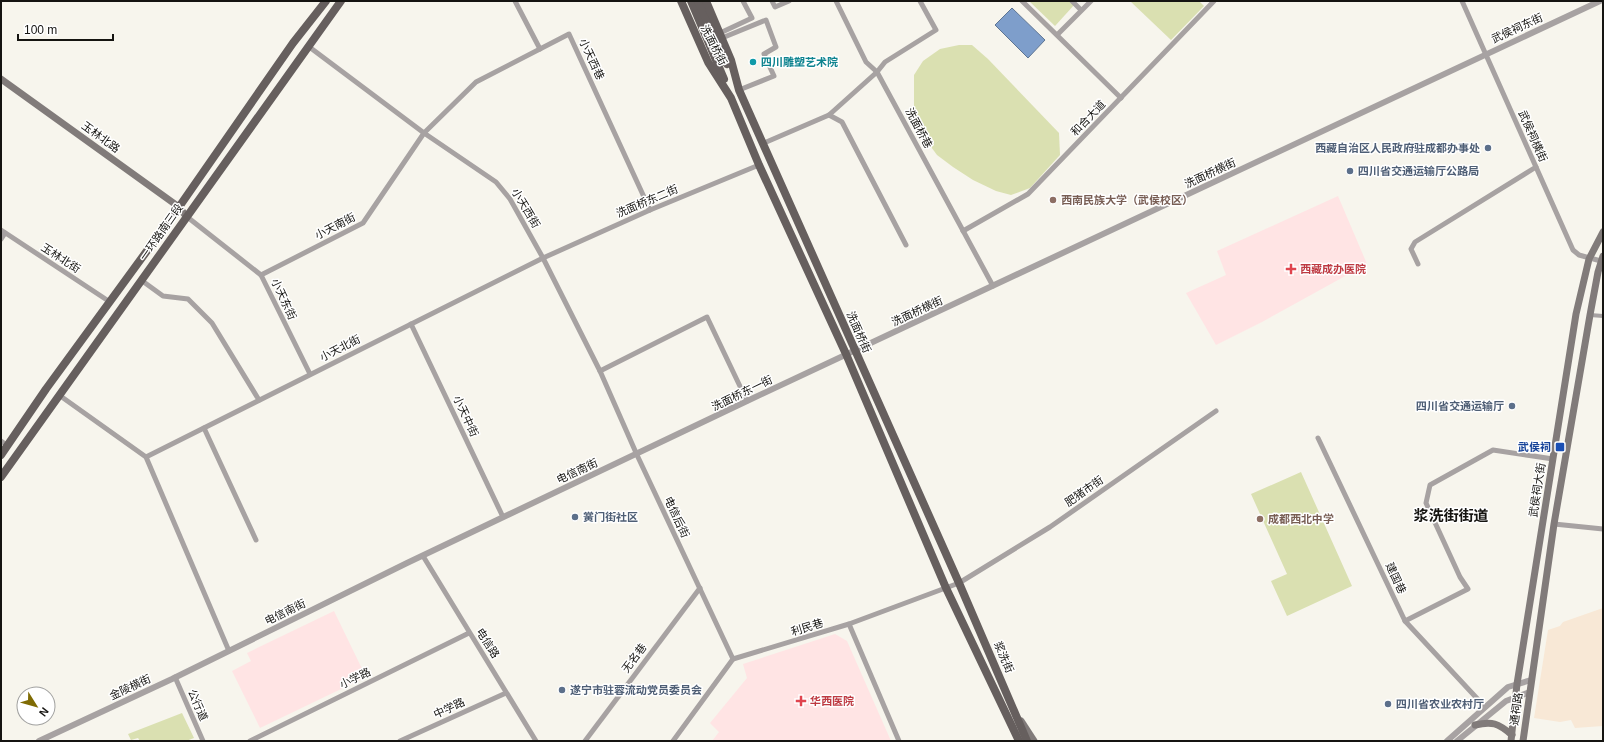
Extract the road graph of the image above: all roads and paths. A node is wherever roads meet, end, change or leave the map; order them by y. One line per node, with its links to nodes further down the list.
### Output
1 (326, 1): 37 (main road, 一环路南三段)
2 (341, 1): 24 (main road, 一环路南三段)
3 (514, 1): 25 (street)
4 (681, 1): 30 (main road, 洗面桥街)
5 (690, 1): 22 (main road)
6 (698, 1): 22 (main road)
7 (706, 1): 22 (main road, 洗面桥街)
8 (743, 1): 22 (street)
9 (772, 1): 10 (street)
10 (789, 1)
11 (836, 1): 27 (street, 洗面桥巷)
12 (920, 1): 27 (street)
13 (1022, 1): 23 (street)
14 (1072, 1): 21 (street)
15 (1091, 1): 21 (street)
16 (1205, 1): 20 (street)
17 (1214, 1): 20 (street, 和合大道)
18 (1462, 1): 26 (street, 武侯祠横街)
19 (1600, 1): 26 (street, 武侯祠东街)
20 (1210, 6): 31 (street, 和合大道)
21 (1081, 10): 23 (street)
22 (715, 34): 29 (main road, 洗面桥街); 29 (main road, 洗面桥街); 29 (street); 30 (main road, 洗面桥街)
23 (1058, 34): 31 (street)
24 (308, 46): 33 (street, 小天西街); 39 (main road, 一环路南三段)
25 (540, 49): 33 (street, 小天西巷); 38 (street, 小天西巷)
26 (1486, 54): 36 (street, 武侯祠横街); 52 (street, 洗面桥横街)
27 (877, 72): 32 (street); 40 (street, 洗面桥巷)
28 (1, 78): 37 (main road, 玉林北路)
29 (739, 90): 34 (main road, 洗面桥街)
30 (731, 98): 35 (main road, 洗面桥街)
31 (1122, 98): 40 (street, 和合大道)
32 (829, 115): 34 (street); 44 (street)
33 (424, 133): 45 (street, 小天西街); 49 (street, 小天南街)
34 (764, 143): 57 (main road, 洗面桥街)
35 (759, 165): 38 (street, 洗面桥东二街); 58 (main road, 洗面桥街)
36 (1536, 167): 46 (street, 武侯祠横街); 48 (street)
37 (179, 207): 39 (main road, 玉林北路); 50 (main road, 一环路南三段)
38 (650, 210): 45 (street, 洗面桥东二街)
39 (186, 216): 49 (street, 小天东街); 51 (main road, 一环路南三段)
40 (963, 231): 52 (street, 洗面桥巷)
41 (3, 232): 43 (street); 53 (street, 玉林北街)
42 (1603, 232): 46 (main road, 武侯祠大街)
43 (1, 239)
44 (906, 245)
45 (543, 258): 56 (street, 小天北街); 59 (street, 小天西街)
46 (1589, 259): 47 (street, 武侯祠横街); 71 (main road, 武侯祠大街)
47 (1602, 259): 54 (main road, 武侯祠大街)
48 (1418, 264)
49 (262, 274): 60 (street, 小天东街)
50 (127, 279): 51 (main road); 53 (main road, 一环路南三段)
51 (139, 283): 61 (main road, 一环路南三段); 62 (street)
52 (993, 286): 57 (street, 洗面桥横街)
53 (110, 302): 67 (main road, 一环路南三段)
54 (1590, 315): 55 (street); 74 (main road, 武侯祠大街)
55 (1603, 316)
56 (411, 324): 60 (street, 小天北街); 73 (street, 小天中街)
57 (856, 351): 58 (street, 洗面桥东一街); 78 (main road, 洗面桥街)
58 (846, 354): 63 (street, 洗面桥东一街); 80 (main road, 洗面桥街)
59 (600, 371): 63 (street); 69 (street, 小天西街)
60 (310, 374): 62 (street, 小天北街)
61 (59, 395): 70 (street); 72 (main road, 一环路南三段)
62 (259, 400): 65 (street, 小天北街)
63 (747, 401): 69 (street, 洗面桥东一街)
64 (1216, 411): 78 (street, 肥猪市街)
65 (204, 428): 70 (street, 小天北街); 76 (street)
66 (1318, 438): 81 (street, 建国巷)
67 (4, 444): 68 (main road, 一环路南三段)
68 (1, 455)
69 (637, 455): 73 (street, 电信南街); 79 (street, 电信后街)
70 (146, 457): 84 (street)
71 (1553, 459): 81 (street); 88 (main road, 武侯祠大街)
72 (1, 476)
73 (503, 517): 77 (street, 电信南街)
74 (1554, 524): 75 (street); 87 (main road, 武侯祠大街)
75 (1603, 529)
76 (256, 540)
77 (423, 556): 83 (street, 电信路); 84 (street, 电信南街)
78 (959, 583): 80 (street, 利民巷); 93 (main road, 浆洗街)
79 (700, 588): 85 (street); 103 (street, 无名巷)
80 (946, 588): 82 (street, 利民巷); 94 (main road, 浆洗街)
81 (1405, 621): 92 (street, 建国巷)
82 (849, 624): 85 (street, 利民巷); 105 (street)
83 (469, 632): 90 (street, 电信路); 100 (street, 小学路)
84 (229, 651): 86 (street, 金陵横街)
85 (733, 659): 104 (street)
86 (173, 678): 97 (street, 金陵横街); 98 (street, 公行道); 99 (street, 公行道)
87 (1532, 680): 88 (street); 89 (main road, 通祠路)
88 (1517, 684): 91 (main road, 通祠路); 92 (street)
89 (1530, 692): 91 (street); 112 (main road, 通祠路)
90 (506, 693): 101 (street, 中学路); 102 (street, 电信路)
91 (1516, 696): 95 (street); 96 (main road, 通祠路)
92 (1484, 707): 110 (street)
93 (1018, 719): 108 (main road, 浆洗街); 109 (main road)
94 (1012, 725): 106 (main road, 浆洗街); 107 (main road, 浆洗街)
95 (1475, 725): 96 (main road); 111 (street)
96 (1511, 738)
97 (39, 741)
98 (199, 741)
99 (203, 741)
100 (250, 741)
101 (400, 741)
102 (536, 741)
103 (585, 741)
104 (673, 741)
105 (899, 741)
106 (1014, 741)
107 (1019, 741)
108 (1027, 741)
109 (1034, 741)
110 (1447, 741)
111 (1457, 741)
112 (1523, 741)

